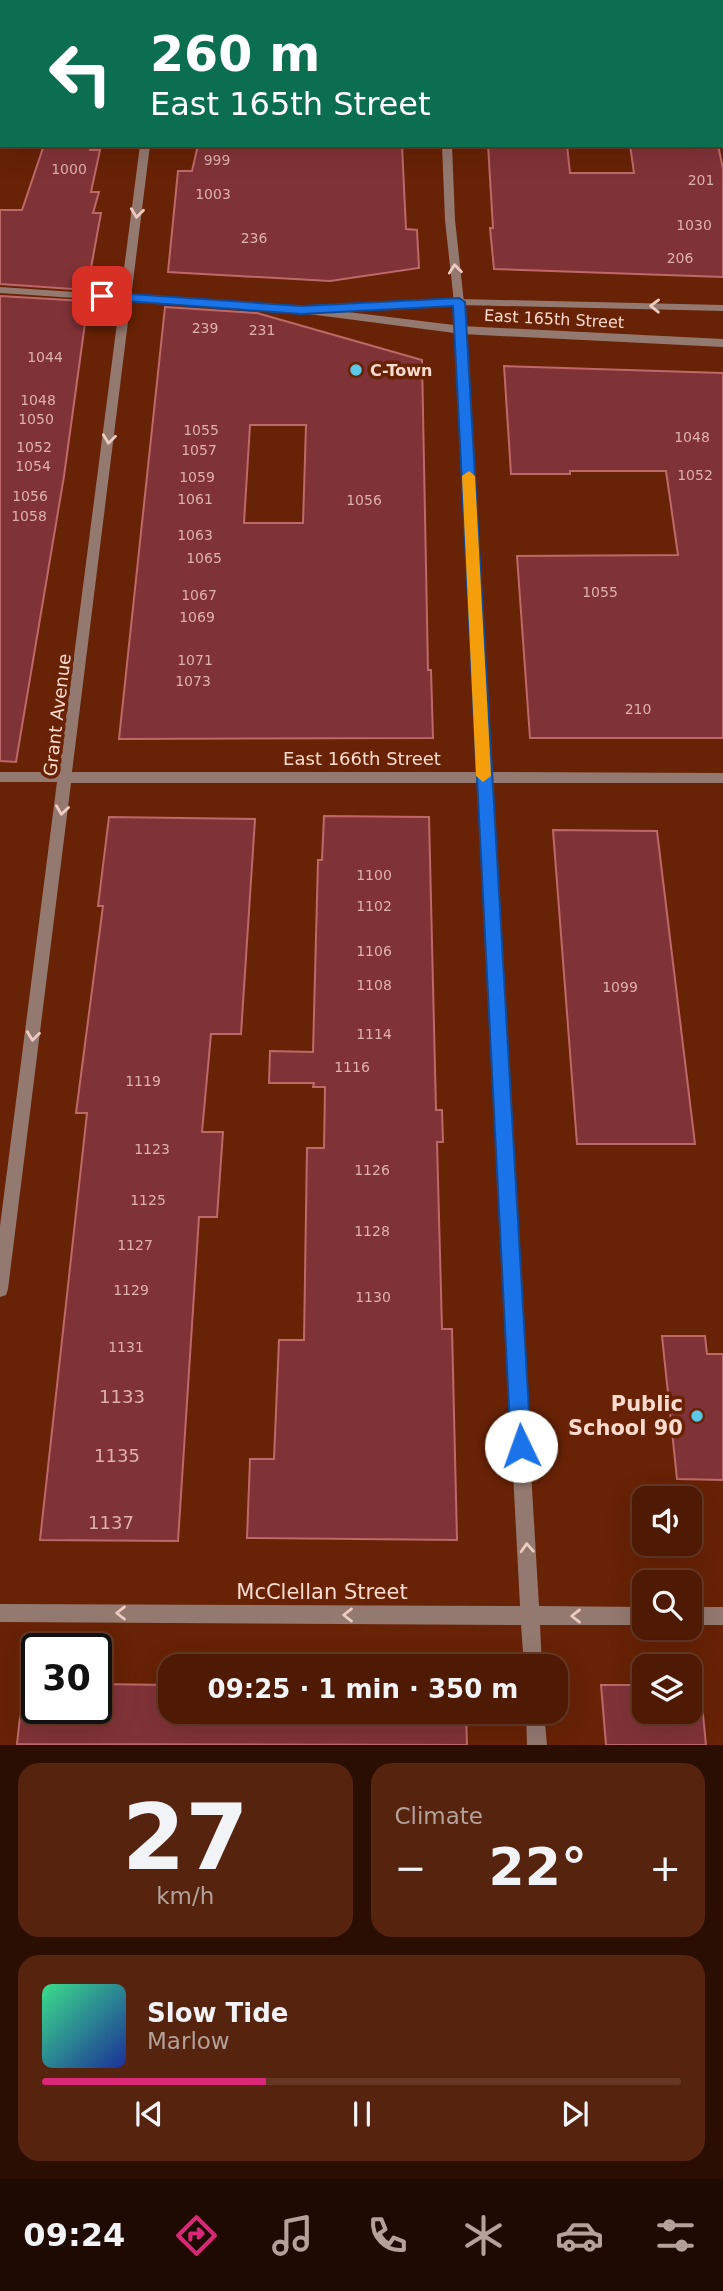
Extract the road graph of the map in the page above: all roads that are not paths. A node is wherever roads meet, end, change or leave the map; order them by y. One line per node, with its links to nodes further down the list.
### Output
1 (145, 147): 4 (street, Grant Avenue, one-way to 4)
2 (447, 147): 5 (street, one-way to 2)
3 (0, 290): 4 (street, East 165th Street)
4 (127, 298): 7 (street, East 165th Street); 11 (street, Grant Avenue, one-way to 11)
5 (459, 302): 6 (street, East 165th Street, one-way to 5); 7 (street, East 165th Street); 8 (street)
6 (723, 308)
7 (301, 310): 8 (street, East 165th Street)
8 (462, 330): 9 (street, East 165th Street); 12 (street)
9 (723, 344)
10 (0, 777): 11 (street, East 166th Street)
11 (67, 777): 12 (street, East 166th Street); 14 (street, Grant Avenue, one-way to 14)
12 (483, 778): 13 (street, East 166th Street); 16 (street, one-way to 12)
13 (723, 778)
14 (0, 1289)
15 (0, 1613): 16 (street, McClellan Street, one-way to 15)
16 (530, 1616): 17 (street, McClellan Street, one-way to 16); 20 (street)
17 (632, 1616)
18 (702, 1616): 19 (street)
19 (723, 1616)
20 (532, 1654)
21 (536, 1724): 22 (street)
22 (537, 1745)

